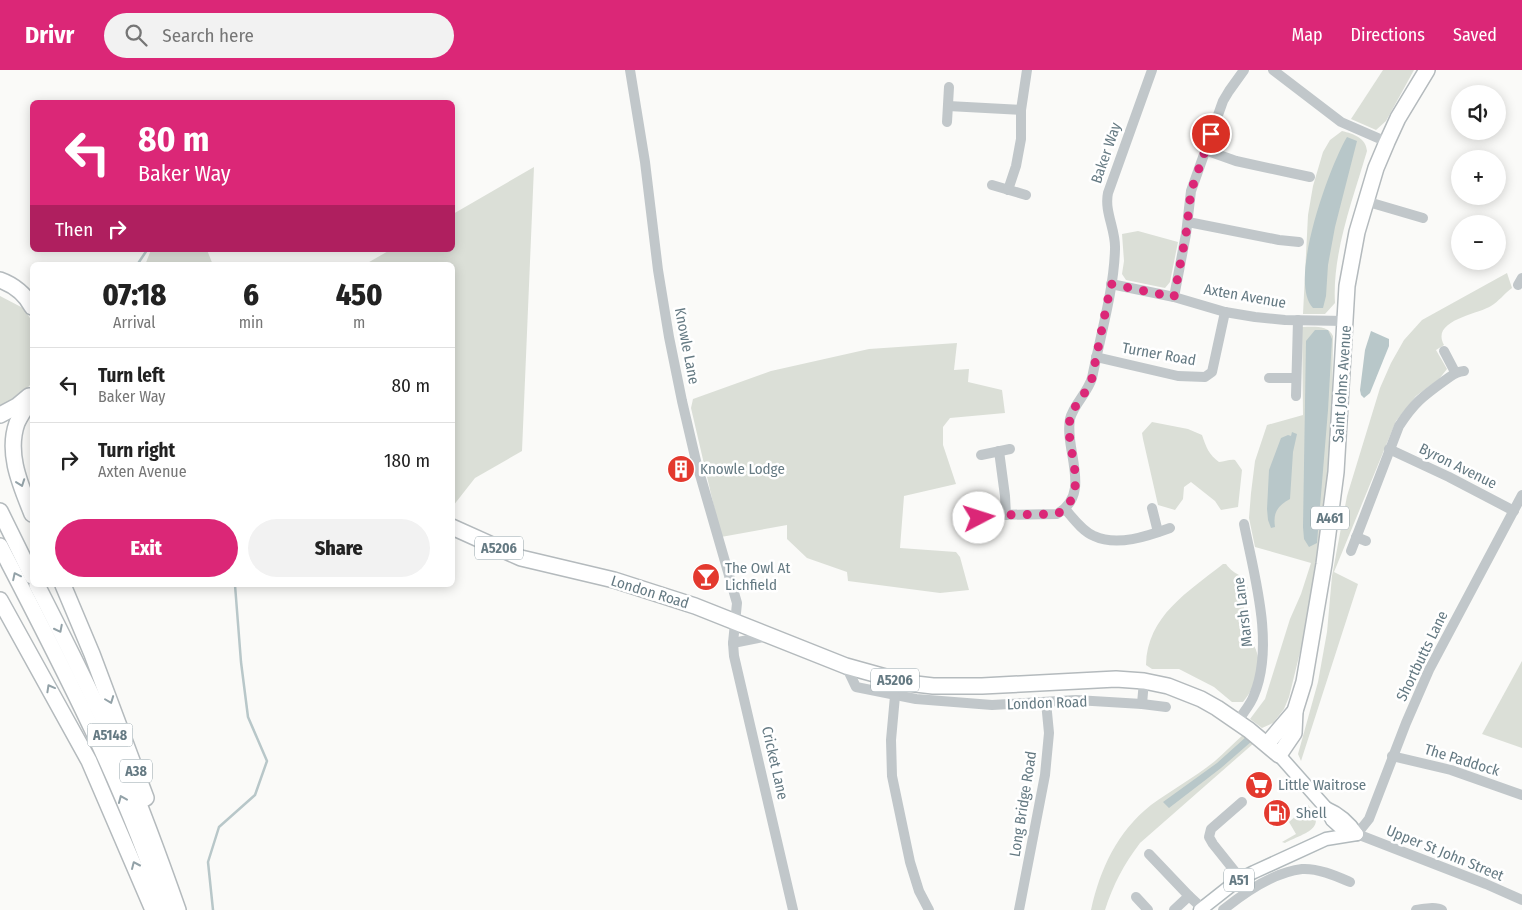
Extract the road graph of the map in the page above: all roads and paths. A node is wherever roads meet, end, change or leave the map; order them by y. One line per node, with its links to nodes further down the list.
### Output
1 (630, 70): 58 (street, Knowle Lane)
2 (1027, 70): 9 (street)
3 (1244, 70): 12 (street)
4 (1273, 70): 11 (street)
5 (1427, 70): 11 (highway, Saint Johns Avenue / A461)
6 (1148, 71): 22 (street, Baker Way)
7 (949, 87): 8 (street)
8 (948, 106): 9 (street); 10 (street)
9 (1021, 110): 15 (street)
10 (948, 122)
11 (1386, 142): 17 (highway, Saint Johns Avenue / A461)
12 (1205, 150): 13 (street); 19 (street)
13 (1310, 177)
14 (992, 185): 15 (street)
15 (1008, 190): 16 (street)
16 (1026, 195)
17 (1365, 201): 18 (street); 27 (highway, Saint Johns Avenue / A461)
18 (1423, 218)
19 (1188, 222): 20 (street); 23 (street)
20 (1299, 242)
21 (0, 280): 24 (highway)
22 (1111, 284): 23 (street, Axten Avenue); 29 (street, Baker Way)
23 (1174, 297): 25 (street, Axten Avenue)
24 (30, 303)
25 (1225, 312): 26 (street, Axten Avenue); 29 (street, Turner Road)
26 (1303, 320): 27 (street, Axten Avenue); 31 (street)
27 (1346, 321): 67 (highway, Saint Johns Avenue / A461)
28 (1444, 351): 37 (street)
29 (1096, 357): 43 (street, Baker Way)
30 (1269, 378): 31 (street)
31 (1296, 378): 33 (street)
32 (30, 396): 35 (highway)
33 (1296, 396)
34 (30, 398): 41 (highway, one-way to 41)
35 (0, 415)
36 (1010, 449): 38 (street)
37 (1389, 449): 45 (street, Byron Avenue); 53 (street)
38 (998, 451): 39 (street); 46 (street)
39 (981, 455)
40 (1522, 495): 45 (street, Shortbutts Lane)
41 (30, 508)
42 (1152, 508): 51 (street)
43 (1065, 509): 46 (street); 51 (street)
44 (0, 511): 54 (highway)
45 (1514, 511): 71 (street, Shortbutts Lane)
46 (1006, 515): 47 (street)
47 (979, 518)
48 (1244, 524): 68 (street, Marsh Lane)
49 (455, 528): 58 (highway, London Road / A5206)
50 (1170, 528): 51 (street)
51 (1158, 532)
52 (0, 546): 89 (highway, A5148, one-way to 52)
53 (1351, 551)
54 (30, 572)
55 (38, 587): 82 (highway, A5148, one-way to 82)
56 (64, 587): 82 (highway, A38, one-way to 82)
57 (0, 600): 88 (highway, A38, one-way to 57)
58 (736, 623): 59 (highway, London Road / A5206); 60 (street, Cricket Lane)
59 (768, 636): 60 (street); 61 (highway, London Road / A5206)
60 (733, 643): 91 (street, Cricket Lane)
61 (846, 666): 62 (highway, London Road / A5206); 63 (street, London Road)
62 (1144, 681): 65 (street); 68 (highway, London Road / A5206)
63 (895, 696): 64 (street, London Road); 92 (street)
64 (1046, 702): 65 (street, London Road); 93 (street, Long Bridge Road)
65 (1142, 704): 66 (street, London Road)
66 (1166, 707)
67 (1295, 711): 68 (highway, Saint Johns Avenue / A461); 69 (highway, Saint Johns Avenue / A461)
68 (1252, 732): 70 (highway, London Road / A5206)
69 (1291, 738): 70 (highway, Saint Johns Avenue / A461); 72 (main road)
70 (1279, 755): 72 (main road, London Road / A5206)
71 (1392, 756): 73 (street, The Paddock); 76 (street, Shortbutts Lane)
72 (1292, 770): 75 (main road, London Road / A5206)
73 (1522, 795)
74 (1242, 802): 80 (street)
75 (1326, 808): 76 (main road, London Road / A5206); 77 (main road)
76 (1358, 834): 77 (main road, A51); 79 (main road, A51); 86 (street, Upper St John Street)
77 (1312, 845): 79 (main road, A51)
78 (1149, 854): 84 (street)
79 (1284, 858): 80 (main road, A51)
80 (1240, 879): 83 (street); 87 (main road, A51)
81 (1350, 882): 83 (street)
82 (171, 891): 90 (highway, A38)
83 (1247, 893): 96 (street)
84 (1190, 896): 87 (street); 95 (street)
85 (1136, 898): 94 (street)
86 (1522, 900)
87 (1201, 909)
88 (153, 910)
89 (165, 910)
90 (178, 910)
91 (793, 910)
92 (929, 910)
93 (1019, 910)
94 (1148, 910)
95 (1174, 910)
96 (1223, 910)
97 (1416, 910): 98 (street)
98 (1442, 910)

